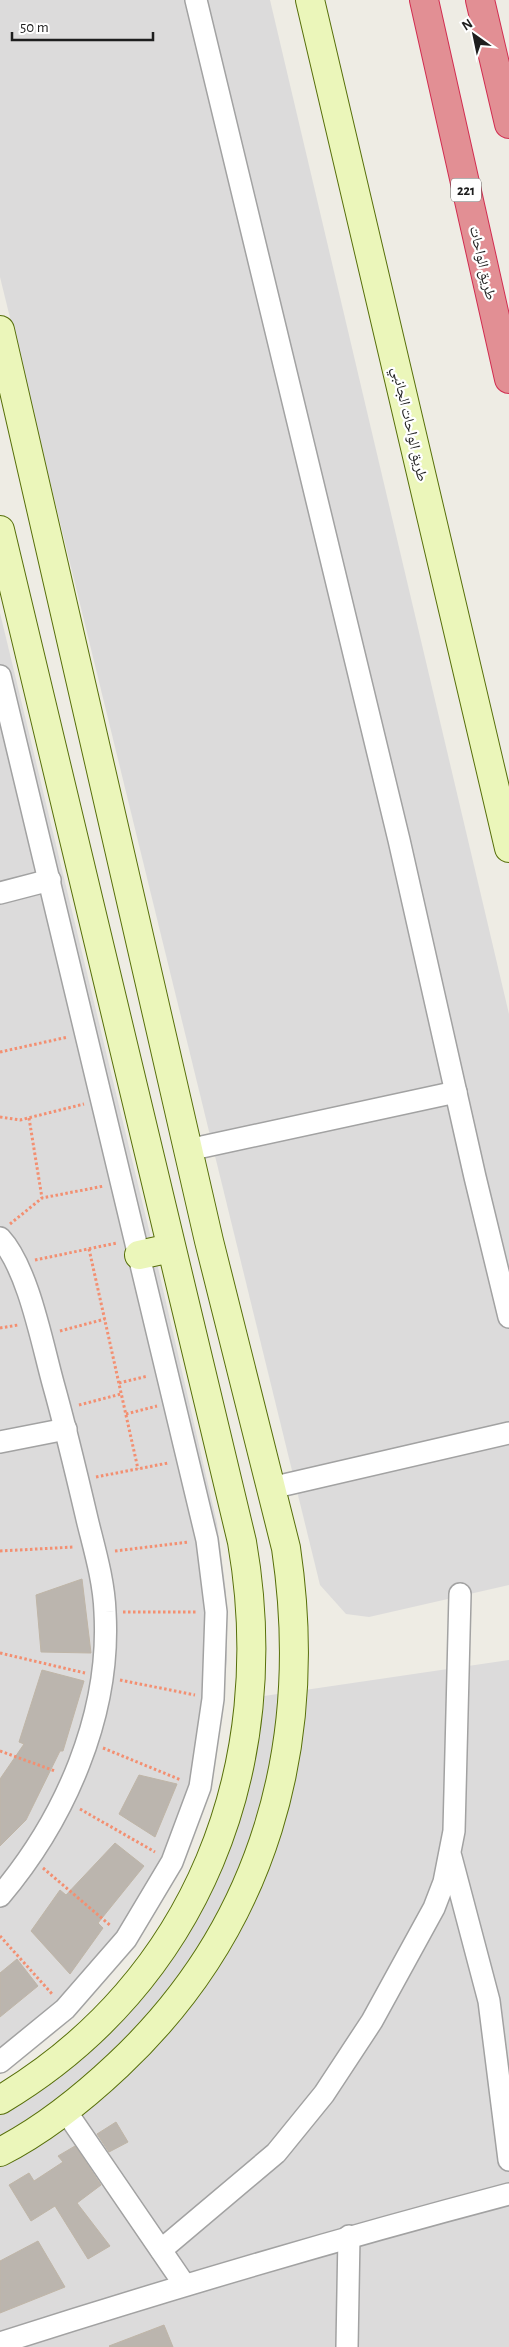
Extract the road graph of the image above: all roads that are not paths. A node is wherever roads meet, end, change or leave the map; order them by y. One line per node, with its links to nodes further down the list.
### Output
1 (196, 0): 13 (street)
2 (310, 0): 10 (street, طريق الواحات الجانبي)
3 (424, 0): 7 (highway, طريق الواحات / 221)
4 (480, 0): 5 (highway)
5 (509, 124)
6 (0, 330): 14 (street)
7 (509, 379)
8 (0, 530): 17 (street)
9 (0, 676): 11 (street)
10 (509, 848)
11 (50, 880): 12 (street); 16 (street)
12 (0, 893)
13 (456, 1092): 14 (street); 18 (street)
14 (188, 1150): 22 (street)
15 (4, 1232): 19 (street)
16 (137, 1247): 17 (street); 26 (street)
17 (171, 1248): 27 (street)
18 (509, 1317)
19 (63, 1419): 21 (street); 25 (street)
20 (509, 1433): 22 (street)
21 (0, 1442)
22 (271, 1488): 28 (street)
23 (460, 1594): 24 (street)
24 (450, 1855): 30 (street); 33 (street)
25 (0, 1896)
26 (0, 2062)
27 (0, 2100)
28 (64, 2110): 29 (street); 33 (street)
29 (0, 2152)
30 (509, 2160)
31 (509, 2194): 32 (street)
32 (349, 2236): 34 (street); 36 (street)
33 (161, 2250): 34 (street)
34 (184, 2284): 35 (street)
35 (0, 2343)
36 (347, 2347)

